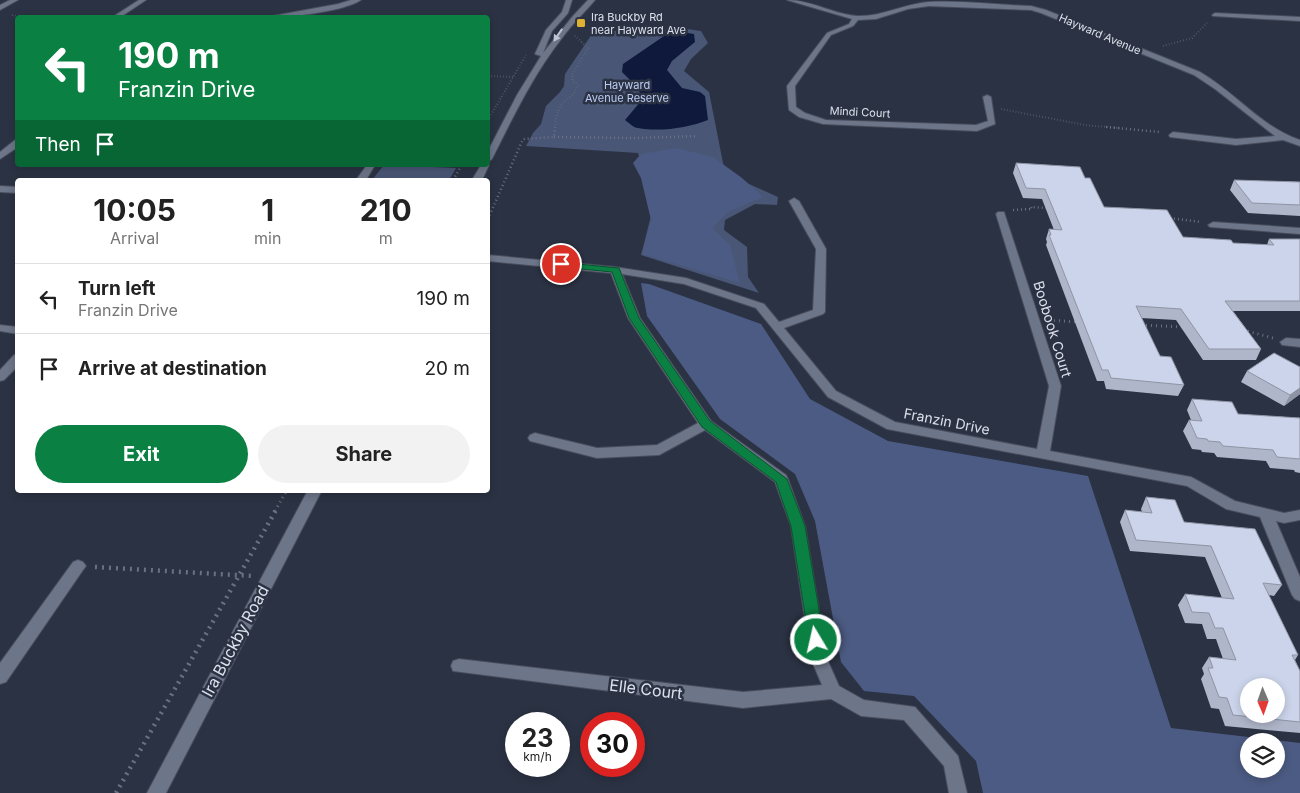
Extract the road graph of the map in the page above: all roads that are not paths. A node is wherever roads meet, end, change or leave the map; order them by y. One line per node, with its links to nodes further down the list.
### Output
1 (15, 0): 7 (street)
2 (143, 0): 8 (street)
3 (358, 0): 9 (street)
4 (569, 0): 13 (street)
5 (592, 0): 13 (street, one-way to 13)
6 (790, 0): 11 (street, Hayward Avenue)
7 (0, 8)
8 (119, 15)
9 (283, 15)
10 (1214, 15): 12 (street)
11 (856, 18): 14 (street, Mindi Court); 16 (street, Hayward Avenue)
12 (1300, 19)
13 (528, 82): 19 (street)
14 (986, 97)
15 (1173, 135): 16 (street)
16 (1286, 137): 17 (street, Hayward Avenue)
17 (1300, 143)
18 (15, 144): 20 (street)
19 (490, 155)
20 (0, 156)
21 (370, 167): 22 (street)
22 (362, 178)
23 (0, 189): 24 (street)
24 (15, 190)
25 (794, 201): 31 (street)
26 (1001, 214): 40 (street, Boobook Court)
27 (1213, 225): 28 (street)
28 (1300, 231)
29 (490, 258): 30 (street, Franzin Drive)
30 (616, 270): 31 (street, Franzin Drive); 38 (street)
31 (777, 327): 40 (street, Franzin Drive)
32 (0, 328): 33 (street)
33 (15, 330)
34 (1286, 342): 35 (street)
35 (1300, 343)
36 (15, 361): 37 (street)
37 (0, 377)
38 (706, 424): 39 (street); 48 (street)
39 (535, 438)
40 (1043, 454): 42 (street, Franzin Drive)
41 (313, 493): 49 (street, Ira Buckby Road)
42 (1265, 513): 43 (street); 45 (street)
43 (1300, 515)
44 (78, 566): 47 (street)
45 (1300, 596)
46 (459, 666): 48 (street, Elle Court)
47 (0, 676)
48 (834, 691): 50 (street)
49 (156, 793)
50 (958, 793)

